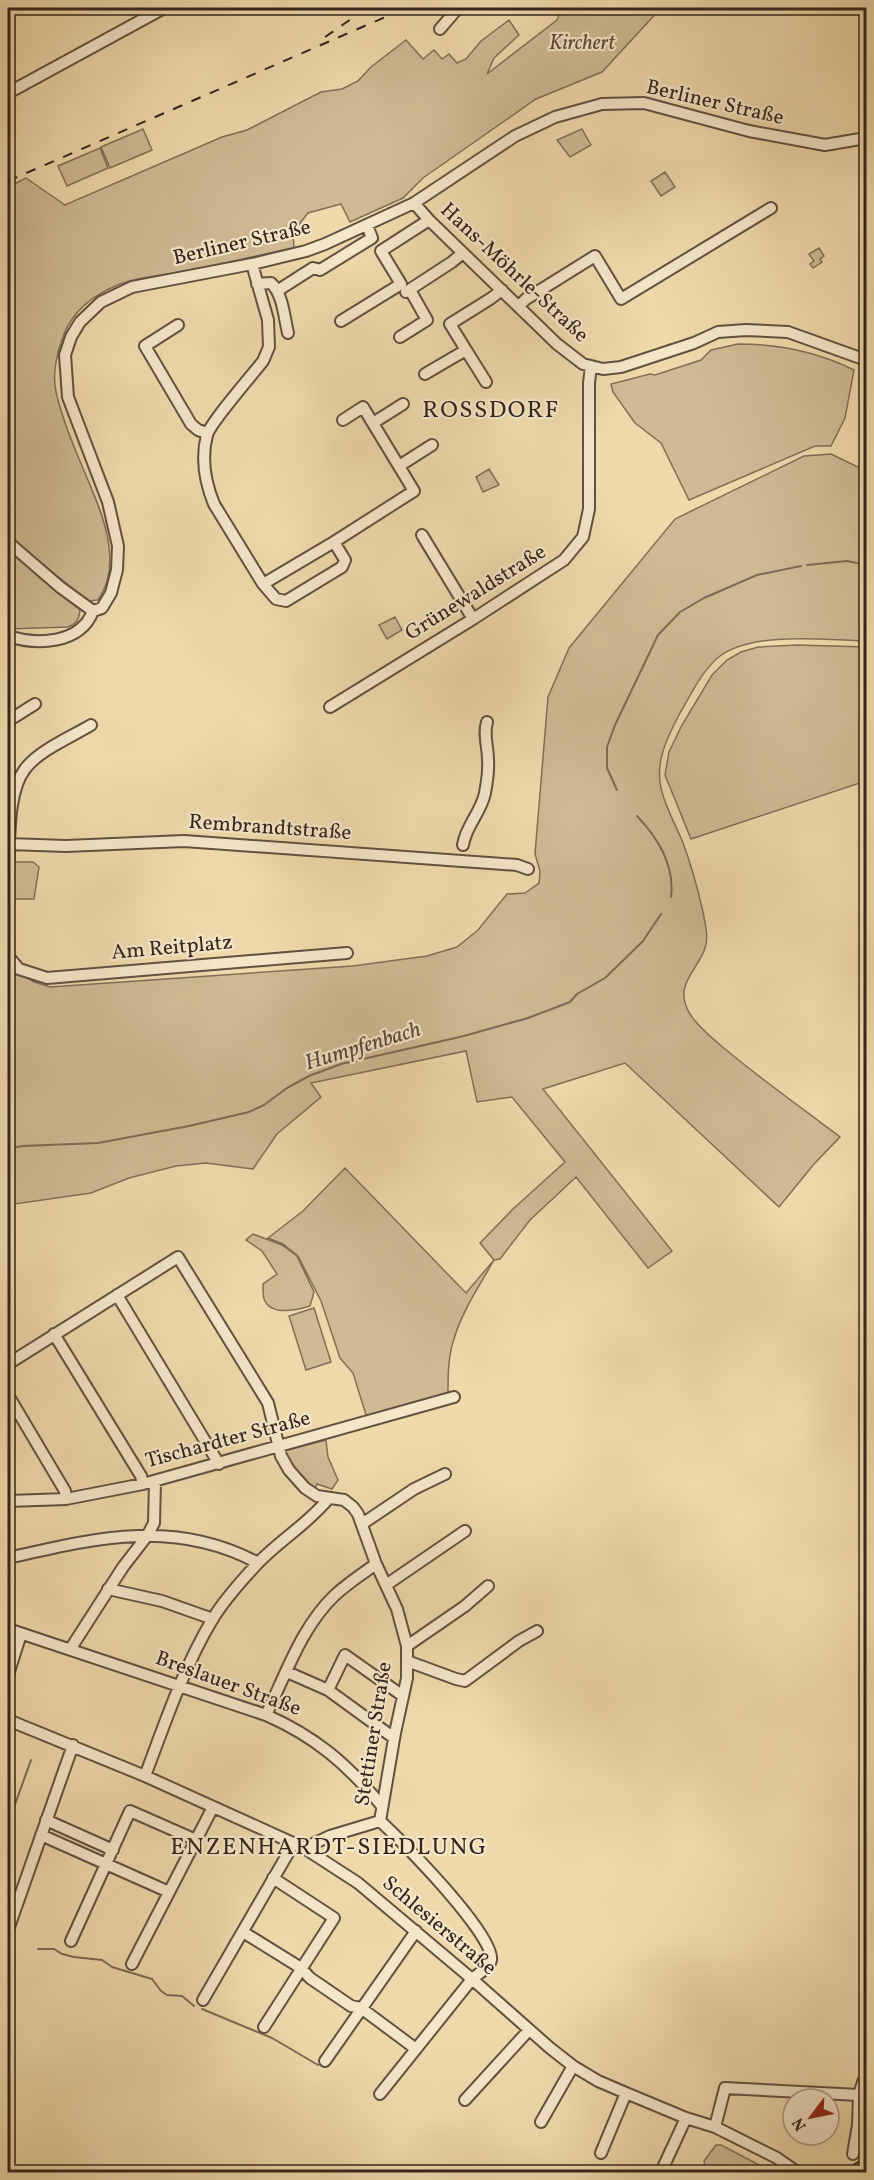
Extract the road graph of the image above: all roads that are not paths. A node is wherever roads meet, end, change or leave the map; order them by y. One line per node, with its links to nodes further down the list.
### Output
1 (164, 8): 4 (street)
2 (458, 8): 3 (street)
3 (440, 30)
4 (8, 93)
5 (867, 138): 6 (street, Berliner Straße)
6 (414, 203): 8 (street, Hans-Möhrle-Straße); 9 (street, Berliner Straße)
7 (771, 208): 15 (street)
8 (429, 220): 10 (street, Hans-Möhrle-Straße); 16 (street)
9 (367, 225): 11 (street, Berliner Straße); 14 (street)
10 (463, 253): 13 (street, Hans-Möhrle-Straße); 19 (street)
11 (252, 264): 12 (street); 35 (street, Berliner Straße)
12 (258, 284): 14 (street); 28 (street)
13 (502, 290): 15 (street, Hans-Möhrle-Straße); 20 (street)
14 (277, 291): 18 (street)
15 (519, 306): 22 (street, Hans-Möhrle-Straße)
16 (341, 321)
17 (178, 325): 28 (street)
18 (288, 333)
19 (400, 337)
20 (466, 350): 23 (street); 24 (street)
21 (867, 360): 22 (street, Hans-Möhrle-Straße)
22 (591, 366): 36 (street, Grünewaldstraße)
23 (425, 374)
24 (486, 382)
25 (403, 404): 27 (street)
26 (343, 420): 27 (street)
27 (373, 423): 30 (street)
28 (207, 433): 34 (street)
29 (432, 445): 30 (street)
30 (399, 466): 33 (street)
31 (422, 535): 36 (street)
32 (8, 542): 35 (street)
33 (334, 542): 34 (street); 34 (street)
34 (263, 584)
35 (93, 611): 37 (street, Berliner Straße)
36 (473, 619): 39 (street, Grünewaldstraße)
37 (8, 636)
38 (35, 705): 40 (street)
39 (330, 707)
40 (8, 722)
41 (487, 722): 45 (street)
42 (91, 725): 43 (street)
43 (11, 793): 44 (street)
44 (9, 844): 46 (street); 47 (street, Rembrandtstraße)
45 (463, 845)
46 (8, 868)
47 (528, 869)
48 (347, 953): 49 (street, Am Reitplatz)
49 (8, 957)
50 (117, 1295): 51 (street); 55 (street, Stettiner Straße); 56 (street)
51 (54, 1334): 52 (street); 59 (street)
52 (8, 1364)
53 (8, 1395): 61 (street)
54 (454, 1397): 55 (street, Tischardter Straße)
55 (279, 1447): 56 (street, Tischardter Straße); 60 (street, Stettiner Straße)
56 (219, 1464): 58 (street, Tischardter Straße)
57 (445, 1474): 63 (street)
58 (155, 1481): 59 (street, Tischardter Straße); 65 (street)
59 (143, 1484): 61 (street, Tischardter Straße)
60 (329, 1498): 63 (street, Stettiner Straße); 67 (street)
61 (66, 1499): 62 (street, Tischardter Straße)
62 (8, 1502)
63 (362, 1524): 68 (street, Stettiner Straße)
64 (465, 1531): 69 (street)
65 (147, 1536): 66 (street); 67 (street); 71 (street)
66 (8, 1558)
67 (258, 1563): 72 (street)
68 (376, 1564): 69 (street, Stettiner Straße); 79 (street)
69 (386, 1585): 76 (street, Stettiner Straße)
70 (488, 1586): 76 (street)
71 (108, 1589): 72 (street); 77 (street)
72 (213, 1618): 81 (street)
73 (8, 1629): 75 (street, Breslauer Straße)
74 (537, 1632): 78 (street)
75 (21, 1634): 77 (street, Breslauer Straße); 80 (street)
76 (407, 1646): 78 (street, Stettiner Straße)
77 (71, 1648): 81 (street, Breslauer Straße)
78 (407, 1661): 83 (street, Stettiner Straße)
79 (287, 1672): 82 (street); 84 (street)
80 (8, 1675)
81 (178, 1686): 84 (street, Breslauer Straße); 88 (street)
82 (328, 1690): 83 (street); 86 (street)
83 (403, 1696): 86 (street, Stettiner Straße)
84 (266, 1715): 89 (street, Breslauer Straße)
85 (8, 1720): 87 (street, Schlesierstraße)
86 (394, 1738): 89 (street, Stettiner Straße)
87 (73, 1745): 88 (street, Schlesierstraße); 91 (street)
88 (145, 1776): 90 (street, Schlesierstraße)
89 (382, 1806): 92 (street, Stettiner Straße)
90 (213, 1807): 95 (street); 96 (street, Schlesierstraße)
91 (46, 1820): 93 (street); 94 (street)
92 (380, 1821): 96 (street, Stettiner Straße); 108 (street)
93 (41, 1835): 97 (street); 102 (street)
94 (80, 1835): 97 (street); 98 (street)
95 (196, 1840): 98 (street); 101 (street)
96 (299, 1846): 100 (street); 103 (street, Schlesierstraße)
97 (74, 1849): 99 (street)
98 (112, 1850): 99 (street)
99 (107, 1863): 101 (street); 105 (street)
100 (273, 1878): 104 (street); 107 (street)
101 (169, 1892): 106 (street)
102 (8, 1930)
103 (416, 1931): 108 (street, Schlesierstraße); 110 (street)
104 (243, 1932): 107 (street); 109 (street)
105 (71, 1941)
106 (132, 1964)
107 (301, 1968): 110 (street); 111 (street)
108 (472, 1979): 112 (street, Schlesierstraße); 113 (street)
109 (203, 2000)
110 (361, 2008): 113 (street); 114 (street)
111 (264, 2027)
112 (529, 2030): 115 (street, Schlesierstraße); 120 (street)
113 (416, 2049): 118 (street)
114 (325, 2061)
115 (573, 2066): 117 (street, Schlesierstraße); 122 (street)
116 (867, 2079): 119 (street)
117 (626, 2093): 121 (street, Schlesierstraße); 124 (street)
118 (380, 2094)
119 (859, 2096): 123 (street); 125 (street)
120 (465, 2100)
121 (686, 2118): 123 (street, Schlesierstraße); 127 (street)
122 (541, 2122)
123 (715, 2127): 128 (street, Schlesierstraße)
124 (601, 2153)
125 (853, 2154)
126 (867, 2168): 129 (main road)
127 (661, 2172)
128 (797, 2172)
129 (859, 2172)

